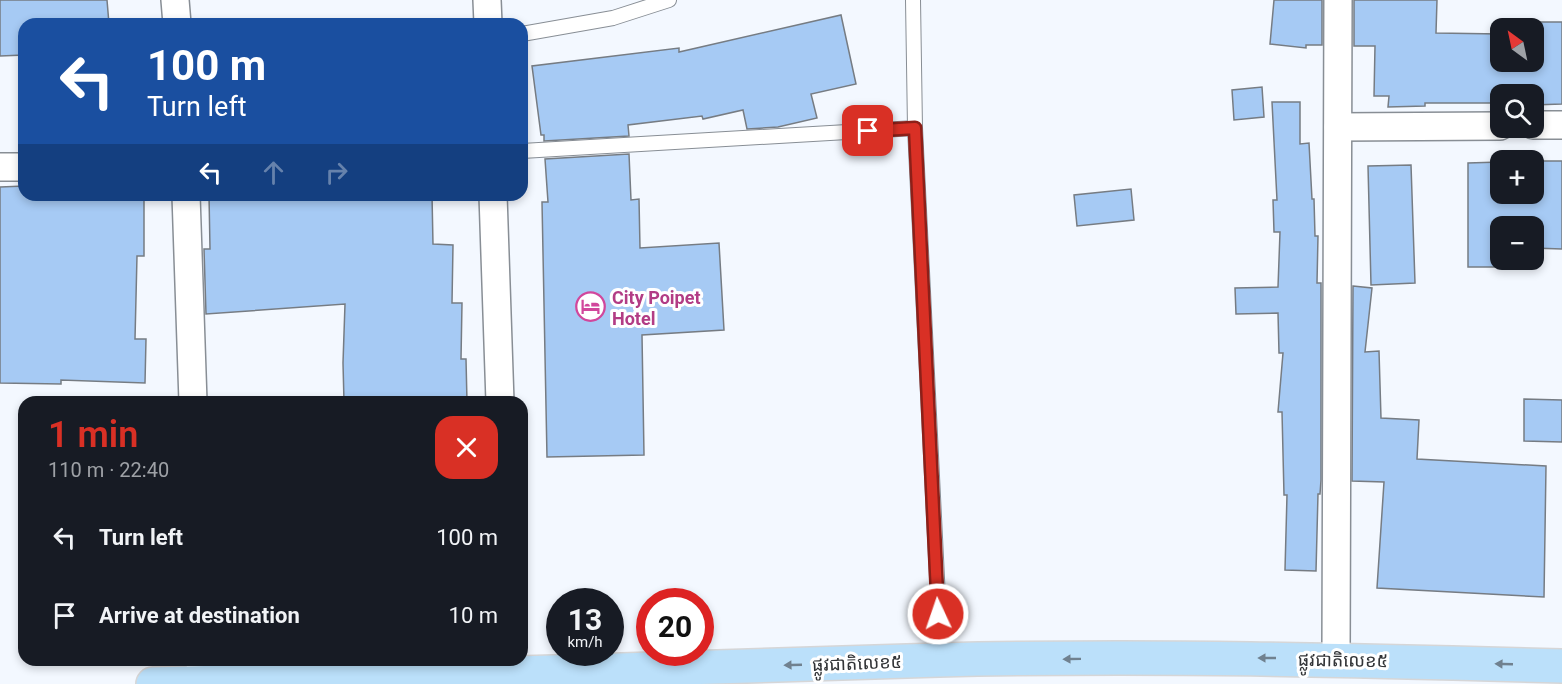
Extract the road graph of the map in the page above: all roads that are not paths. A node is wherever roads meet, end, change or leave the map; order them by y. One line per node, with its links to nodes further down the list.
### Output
1 (175, 0): 6 (street)
2 (488, 0): 7 (street)
3 (669, 0): 8 (lane)
4 (914, 0): 13 (lane)
5 (1338, 0): 12 (street)
6 (176, 18)
7 (488, 18)
8 (528, 33)
9 (1544, 125): 10 (street)
10 (1562, 125)
11 (1490, 126): 12 (street)
12 (1338, 127): 21 (street)
13 (915, 128): 14 (lane); 22 (lane)
14 (528, 151)
15 (0, 167): 16 (street)
16 (18, 167)
17 (186, 201): 19 (street)
18 (493, 201): 20 (street)
19 (192, 396)
20 (500, 396)
21 (1336, 659): 22 (highway, ផ្លូវជាតិលេខ៥, one-way to 22); 23 (highway, ផ្លូវជាតិលេខ៥, one-way to 21)
22 (941, 660): 25 (highway, ផ្លូវជាតិលេខ៥, one-way to 25)
23 (1562, 666)
24 (201, 671): 25 (highway, ផ្លូវជាតិលេខ៥); 26 (highway, ផ្លូវជាតិលេខ៥)
25 (509, 673)
26 (153, 684)

